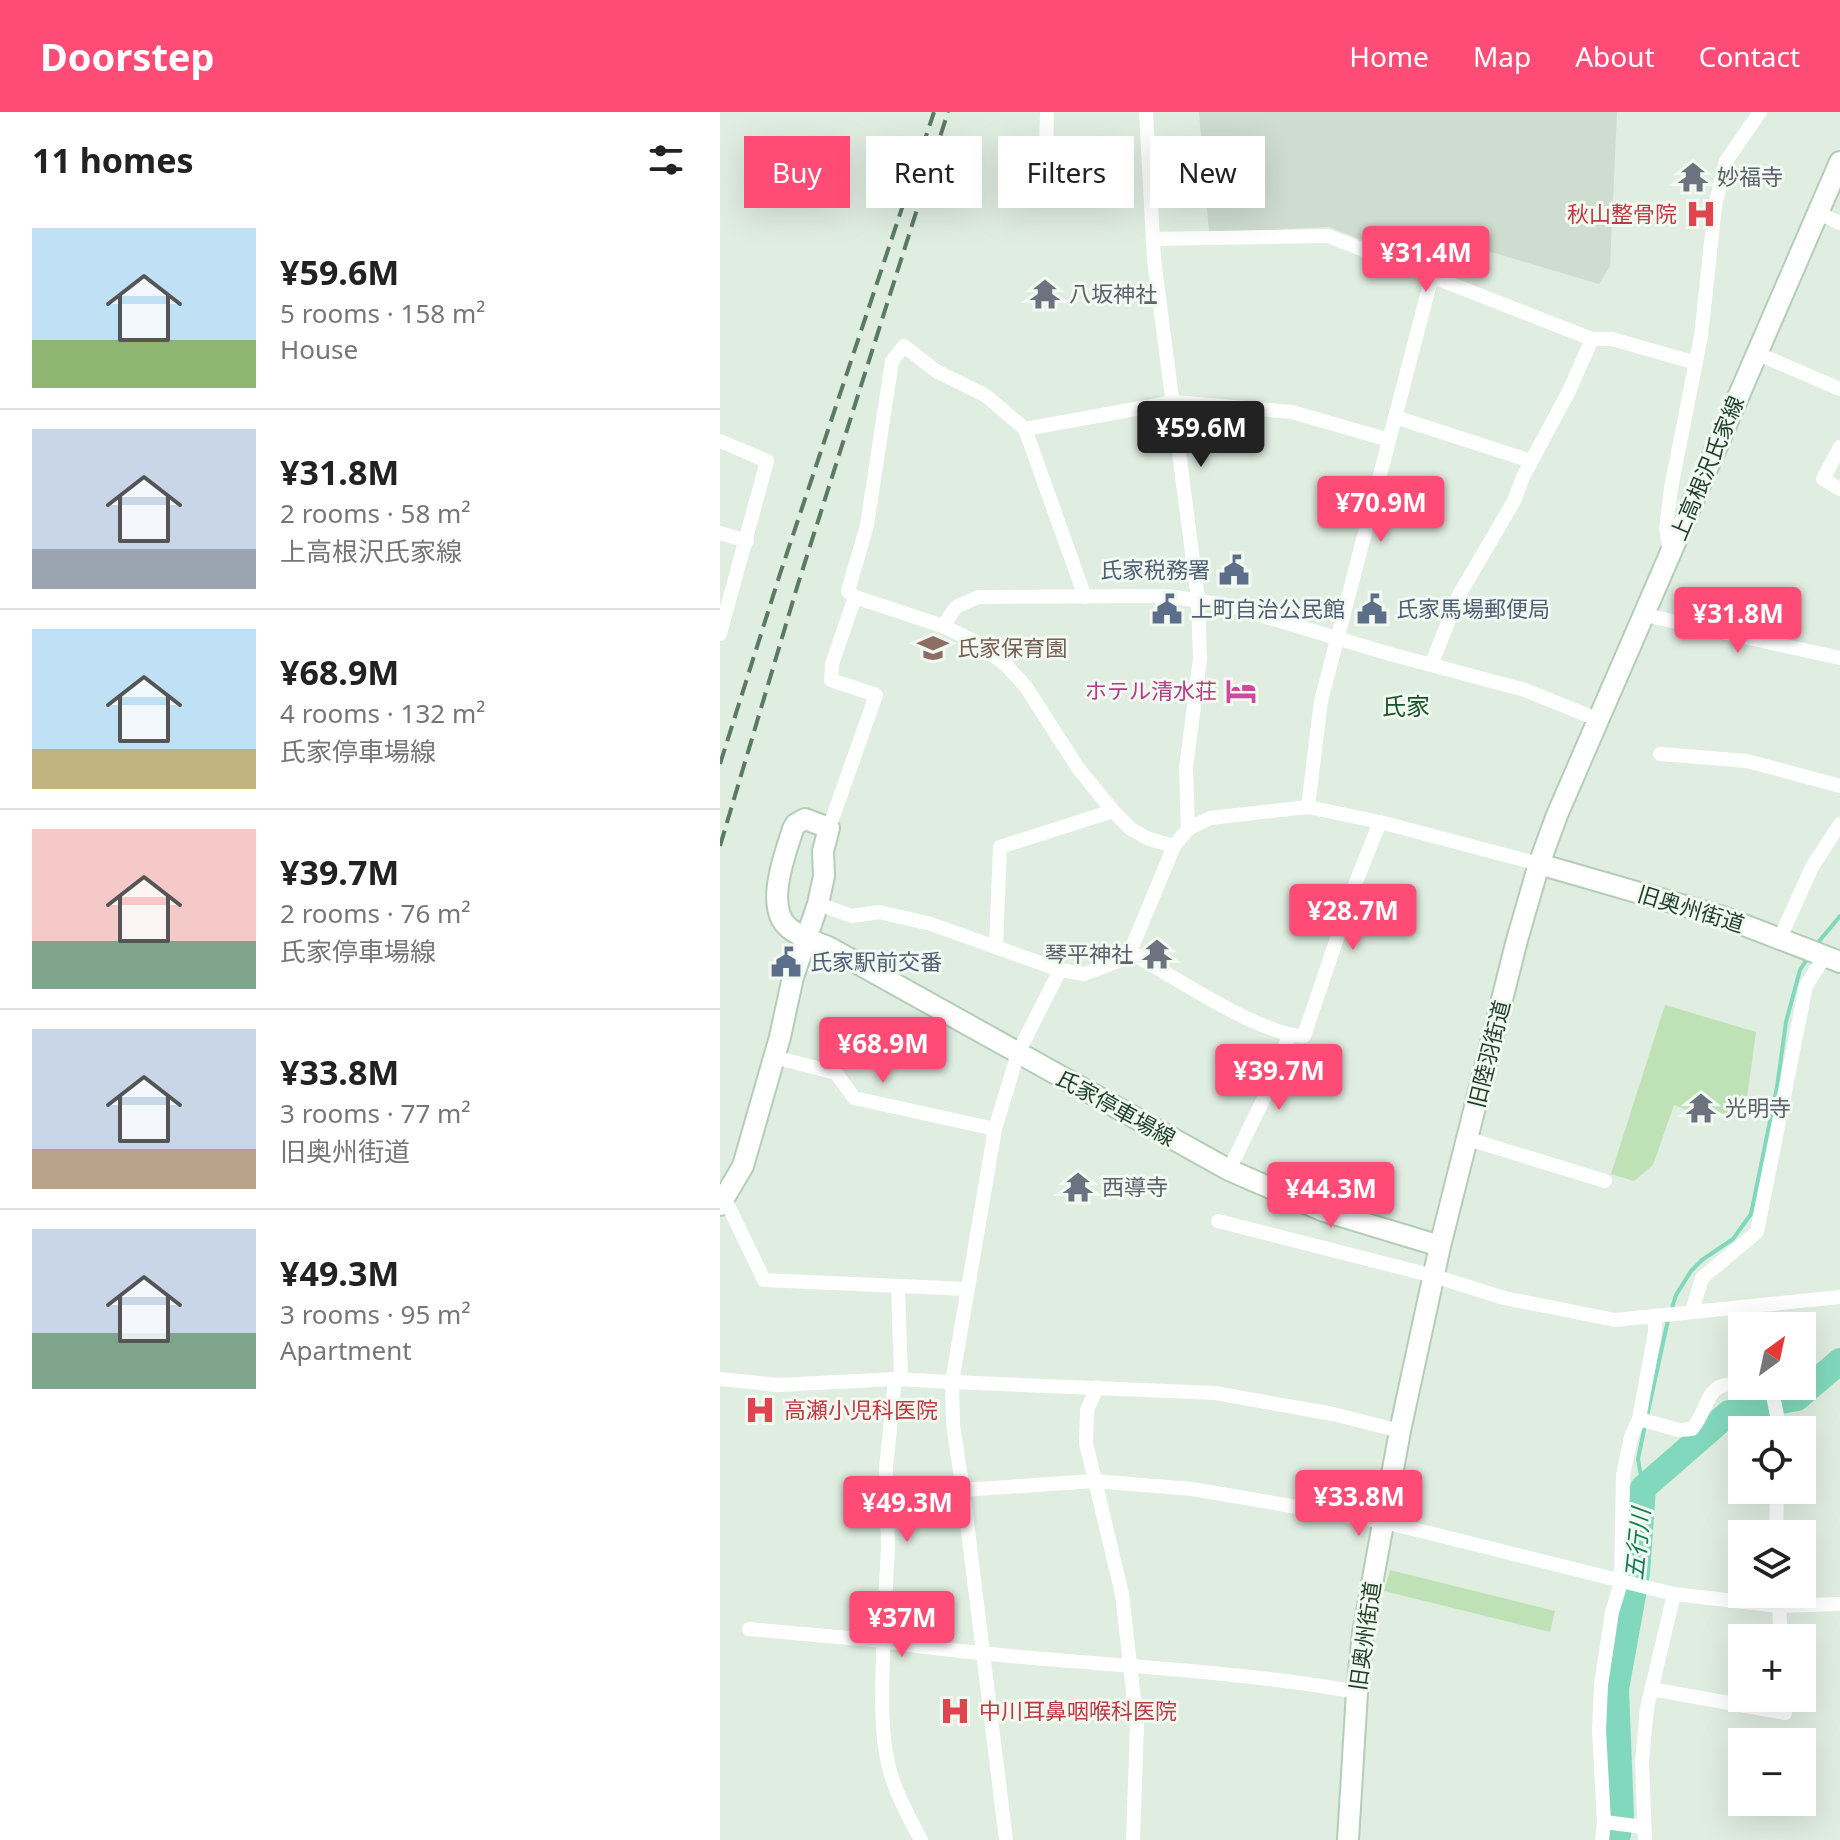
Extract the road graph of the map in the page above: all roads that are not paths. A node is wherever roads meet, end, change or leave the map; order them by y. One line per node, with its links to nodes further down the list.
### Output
1 (1047, 112): 4 (street)
2 (1146, 112): 8 (street)
3 (1760, 112): 12 (street)
4 (1046, 136)
5 (1840, 162): 6 (main road, 上高根沢氏家線)
6 (1818, 213): 7 (street); 11 (main road, 上高根沢氏家線)
7 (1840, 223)
8 (1153, 239): 9 (street); 14 (street)
9 (1432, 276): 10 (street); 15 (street)
10 (1592, 339): 12 (street); 20 (street)
11 (1756, 353): 13 (street); 24 (main road, 上高根沢氏家線)
12 (1696, 363): 24 (street)
13 (1840, 389)
14 (1174, 402): 16 (street); 17 (street); 27 (street)
15 (1395, 417): 17 (street); 20 (street)
16 (1025, 429): 25 (street); 26 (street)
17 (1389, 440): 31 (street)
18 (720, 441): 23 (street)
19 (1840, 447): 21 (street)
20 (1531, 461): 33 (street)
21 (1840, 489)
22 (720, 533): 23 (street)
23 (747, 541): 29 (street)
24 (1670, 555): 28 (main road, 上高根沢氏家線)
25 (855, 597): 30 (street); 41 (street)
26 (1085, 597): 27 (street); 30 (street)
27 (1198, 599): 31 (street); 42 (street)
28 (1645, 615): 32 (street); 34 (main road, 上高根沢氏家線)
29 (721, 626)
30 (943, 626): 38 (street)
31 (1337, 638): 33 (street); 37 (street)
32 (1840, 658)
33 (1431, 665): 34 (street)
34 (1599, 720): 44 (main road, 上高根沢氏家線)
35 (1660, 754): 36 (street)
36 (1840, 786)
37 (1308, 807): 39 (street); 42 (street)
38 (1113, 811): 43 (street); 48 (street)
39 (1380, 822): 44 (street); 52 (street)
40 (1840, 824): 47 (street)
41 (829, 828): 45 (main road); 46 (main road, 氏家停車場線)
42 (1188, 829): 43 (street)
43 (1174, 846): 49 (street)
44 (1539, 864): 47 (main road, 旧奥州街道); 56 (main road, 旧陸羽街道)
45 (818, 904): 46 (main road); 48 (street)
46 (806, 936): 53 (main road, 氏家停車場線); 54 (main road)
47 (1780, 938): 50 (main road, 旧奥州街道)
48 (996, 947): 51 (street)
49 (1130, 952): 51 (street); 52 (street)
50 (1833, 959): 66 (street)
51 (1060, 970): 53 (street)
52 (1289, 1036): 57 (street)
53 (1018, 1053): 55 (street); 57 (main road, 氏家停車場線)
54 (774, 1057): 55 (street); 59 (main road)
55 (995, 1129): 64 (street)
56 (1468, 1139): 58 (street); 61 (main road, 旧陸羽街道)
57 (1229, 1170): 61 (main road, 氏家停車場線)
58 (1605, 1181)
59 (722, 1202): 63 (street)
60 (1218, 1221): 62 (street)
61 (1440, 1246): 62 (main road, 旧奥州街道)
62 (1434, 1276): 67 (street); 74 (main road, 旧奥州街道)
63 (898, 1286): 64 (street); 69 (street)
64 (968, 1289): 70 (street)
65 (1840, 1297): 66 (street)
66 (1692, 1311): 67 (street)
67 (1665, 1315): 73 (street)
68 (720, 1379): 69 (street)
69 (898, 1379): 70 (street); 84 (street)
70 (952, 1382): 72 (street); 76 (street)
71 (1728, 1383): 73 (street)
72 (1097, 1387): 74 (street); 75 (street)
73 (1646, 1421): 78 (street)
74 (1400, 1431): 77 (main road, 旧奥州街道)
75 (1094, 1481): 76 (street); 77 (street); 86 (street)
76 (963, 1490): 85 (street)
77 (1385, 1522): 78 (street); 88 (main road, 旧奥州街道)
78 (1624, 1584): 79 (street); 90 (street)
79 (1674, 1594): 80 (street); 87 (street)
80 (1728, 1597)
81 (1816, 1602): 82 (street)
82 (1840, 1604)
83 (749, 1629): 84 (street)
84 (883, 1641): 85 (street); 92 (street)
85 (982, 1655): 86 (street); 93 (street)
86 (1129, 1664): 88 (street); 94 (street)
87 (1651, 1689): 89 (street); 91 (street)
88 (1357, 1692): 95 (main road, 旧奥州街道)
89 (1728, 1703)
90 (1607, 1823): 91 (street); 96 (street)
91 (1644, 1834)
92 (921, 1840)
93 (1006, 1840)
94 (1133, 1840)
95 (1348, 1840)
96 (1602, 1840)

